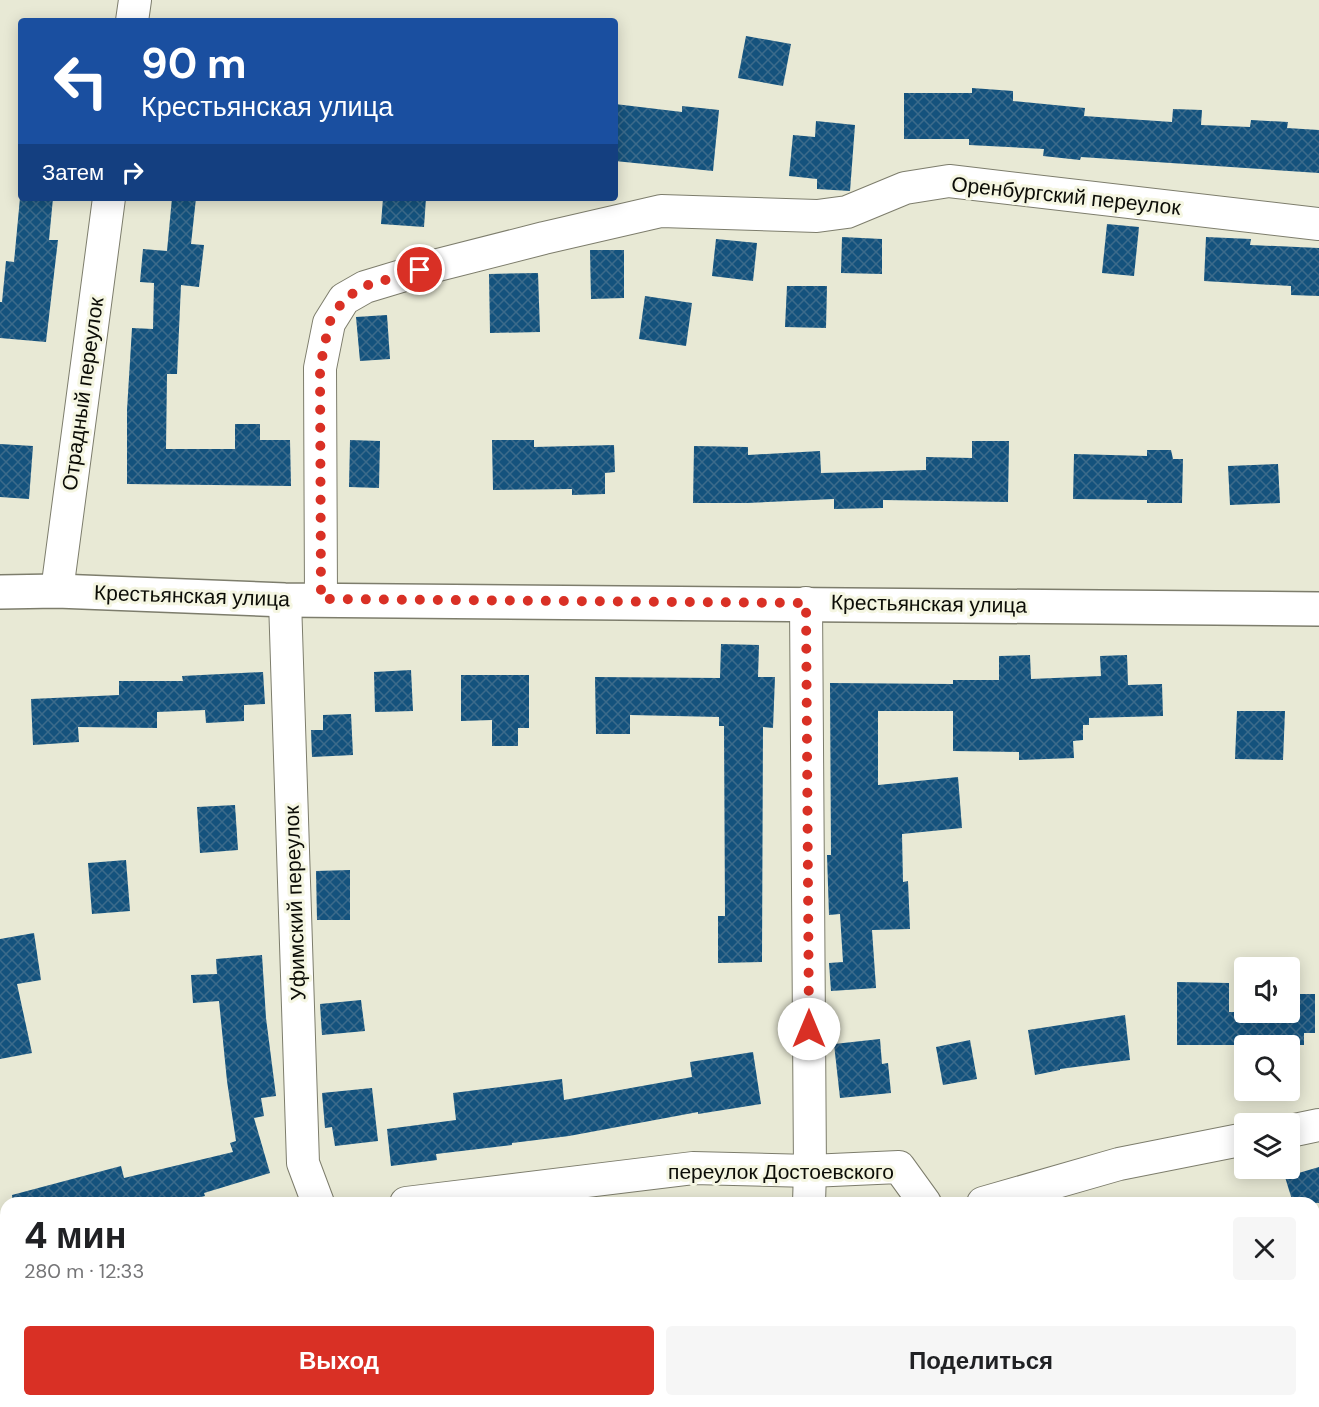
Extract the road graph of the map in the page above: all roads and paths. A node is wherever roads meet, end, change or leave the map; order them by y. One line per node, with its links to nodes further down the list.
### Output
1 (135, 0): 2 (street)
2 (132, 18)
3 (109, 201): 5 (street, Отрадный переулок)
4 (1319, 224): 7 (street, Оренбургский переулок)
5 (57, 591): 6 (street, Крестьянская улица); 8 (street, Крестьянская улица)
6 (0, 592)
7 (321, 599): 8 (street, Крестьянская улица); 9 (street, Крестьянская улица)
8 (285, 600): 15 (street, Уфимский переулок)
9 (806, 603): 10 (street, Крестьянская улица); 14 (street)
10 (1319, 609)
11 (1319, 1125): 12 (street)
12 (1300, 1129)
13 (1234, 1141): 19 (street)
14 (810, 1171): 16 (street, переулок Достоевского); 17 (street); 18 (street, переулок Достоевского)
15 (316, 1197)
16 (455, 1197)
17 (809, 1197)
18 (921, 1197)
19 (1004, 1197)

